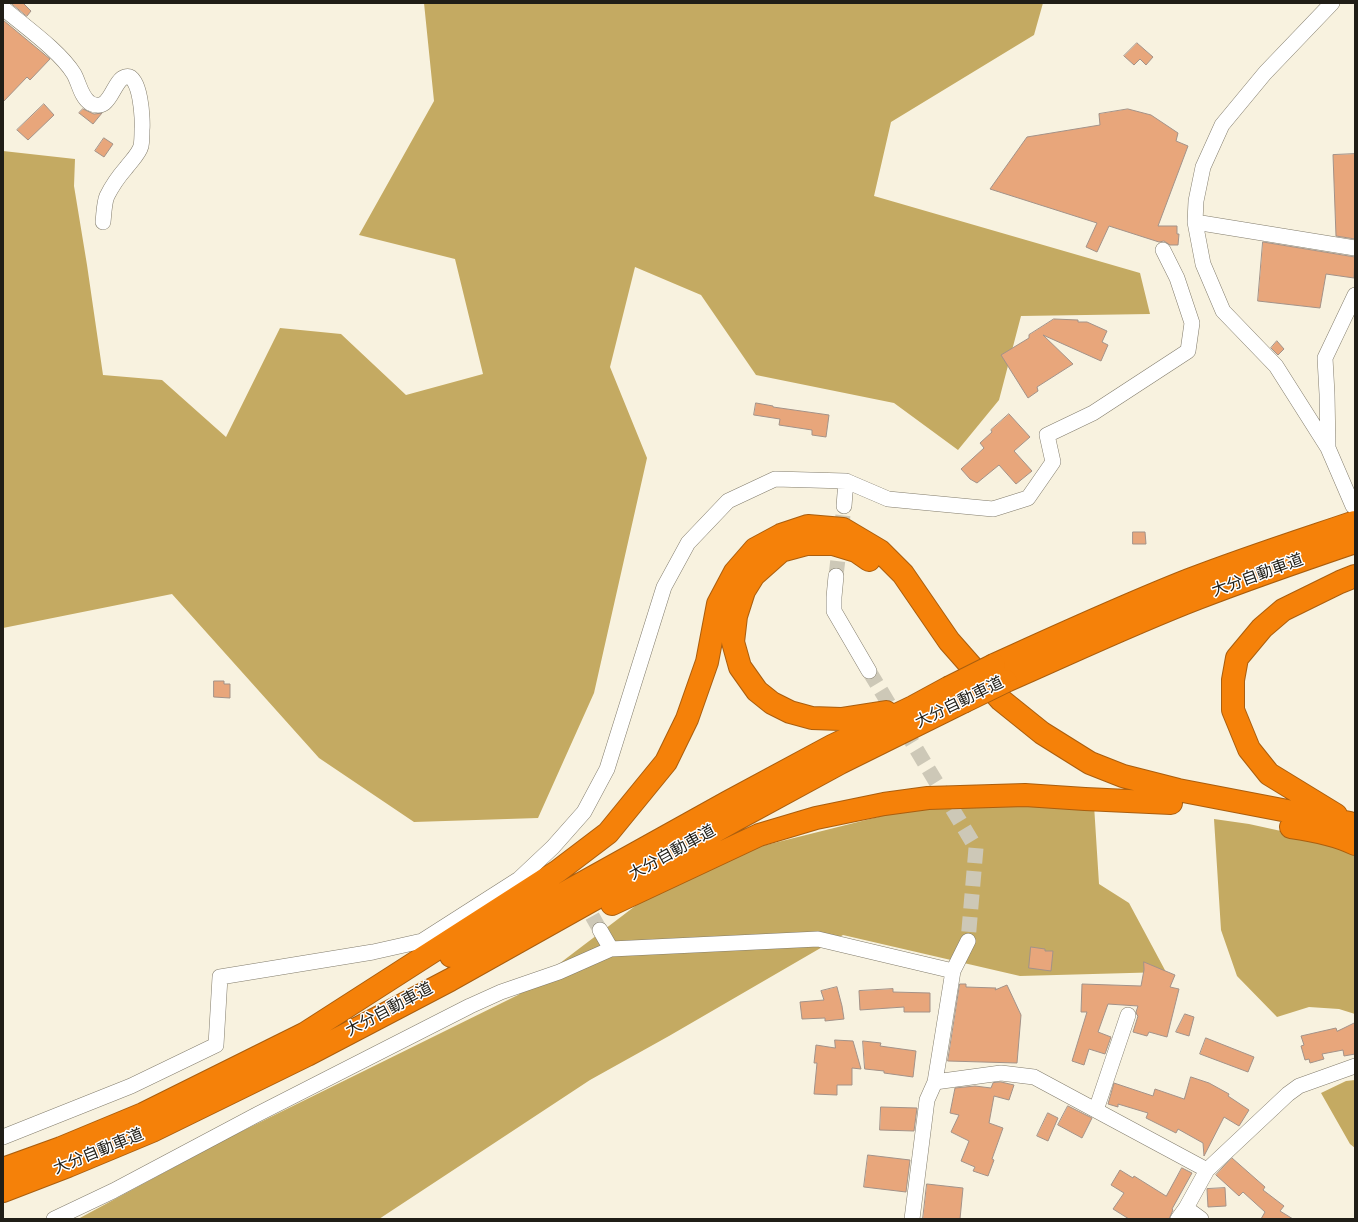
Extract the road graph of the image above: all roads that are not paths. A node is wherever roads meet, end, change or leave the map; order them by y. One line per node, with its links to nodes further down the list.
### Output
1 (1332, 3): 4 (street)
2 (3, 8): 3 (street)
3 (103, 222)
4 (1195, 222): 5 (street); 8 (street)
5 (1355, 248)
6 (1163, 250): 9 (street)
7 (1355, 295): 8 (street)
8 (1328, 448): 11 (street)
9 (846, 481): 10 (street); 32 (street)
10 (844, 506)
11 (1354, 514): 16 (highway, 大分自動車道)
12 (1355, 542): 16 (highway, 大分自動車道)
13 (836, 576): 15 (street)
14 (1355, 576): 20 (highway)
15 (869, 671)
16 (1000, 673): 17 (highway, 大分自動車道, bridge)
17 (956, 695): 18 (highway, 大分自動車道); 26 (highway, 大分自動車道)
18 (913, 707): 19 (highway); 28 (highway, 大分自動車道)
19 (1171, 803): 21 (highway); 26 (highway)
20 (1352, 824): 28 (highway)
21 (1355, 844)
22 (600, 930): 24 (street)
23 (968, 941): 25 (street)
24 (611, 948): 25 (street); 37 (street)
25 (953, 971): 30 (street)
26 (450, 980): 35 (highway, 大分自動車道)
27 (1128, 1015): 31 (street)
28 (298, 1038): 33 (highway, 大分自動車道)
29 (1355, 1066): 34 (street)
30 (935, 1082): 31 (street); 38 (street)
31 (1096, 1110): 34 (street)
32 (3, 1137)
33 (3, 1169)
34 (1207, 1170): 36 (street)
35 (3, 1191)
36 (1182, 1213): 39 (street)
37 (54, 1219)
38 (912, 1219)
39 (1201, 1219)

